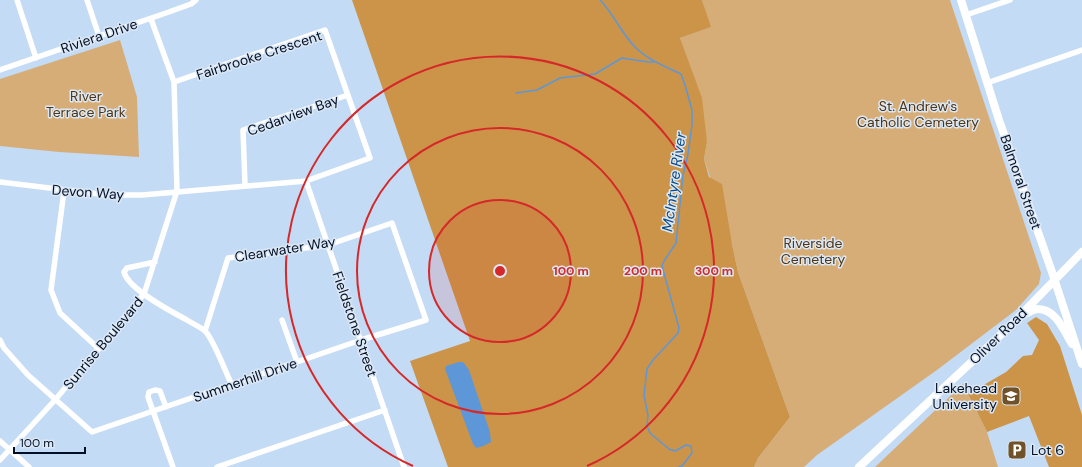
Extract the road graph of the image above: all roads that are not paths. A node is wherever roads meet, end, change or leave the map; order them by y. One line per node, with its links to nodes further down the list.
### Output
1 (17, 0): 10 (street)
2 (87, 0): 8 (street)
3 (196, 0): 7 (street, Riviera Drive)
4 (961, 0): 6 (main road, Balmoral Street)
5 (1010, 0): 6 (street)
6 (966, 15): 13 (main road, Balmoral Street)
7 (151, 19): 8 (street, Riviera Drive); 12 (street, Sunrise Boulevard)
8 (99, 36): 10 (street, Riviera Drive)
9 (1082, 50): 13 (street)
10 (36, 58): 11 (street, Riviera Drive)
11 (0, 70)
12 (174, 82): 14 (street, Fairbrooke Crescent); 19 (street, Sunrise Boulevard)
13 (987, 83): 24 (main road, Balmoral Street)
14 (348, 95): 15 (street, Fairbrooke Crescent); 17 (street, Cedarview Bay)
15 (306, 181): 17 (street, Fairbrooke Crescent); 21 (street, Fieldstone Street)
16 (0, 182): 18 (street, Devon Way)
17 (245, 185): 19 (street, Fairbrooke Crescent)
18 (64, 191): 19 (street, Devon Way); 31 (street)
19 (177, 191): 23 (street, Sunrise Boulevard)
20 (392, 223): 21 (street, Clearwater Way); 30 (street, Summerhill Drive)
21 (328, 245): 28 (street, Clearwater Way); 30 (street, Fieldstone Street)
22 (1082, 252): 24 (main road, Oliver Road)
23 (155, 262): 25 (street, Sunrise Boulevard); 25 (street)
24 (1055, 280): 26 (main road, Oliver Road); 32 (main road, Balmoral Street)
25 (144, 294): 28 (street); 31 (street, Sunrise Boulevard)
26 (1021, 315): 32 (main road); 47 (main road, Oliver Road)
27 (282, 320): 33 (street)
28 (205, 331): 35 (street)
29 (0, 340): 36 (street, Summerhill Drive)
30 (362, 340): 33 (street, Summerhill Drive); 38 (street, Fieldstone Street)
31 (99, 349): 36 (street, Sunrise Boulevard)
32 (1079, 356): 34 (main road, Balmoral Street)
33 (297, 362): 35 (street, Summerhill Drive)
34 (1082, 364)
35 (232, 385): 37 (street, Summerhill Drive)
36 (55, 400): 39 (street, Summerhill Drive); 41 (street, Sunrise Boulevard)
37 (166, 407): 39 (street, Summerhill Drive); 39 (street)
38 (385, 410): 45 (street); 46 (street, Fieldstone Street)
39 (153, 412): 44 (street)
40 (0, 441): 41 (street)
41 (10, 449): 42 (street, Sunrise Boulevard); 43 (street)
42 (0, 460)
43 (29, 467)
44 (173, 467)
45 (217, 467)
46 (404, 467)
47 (859, 467)

